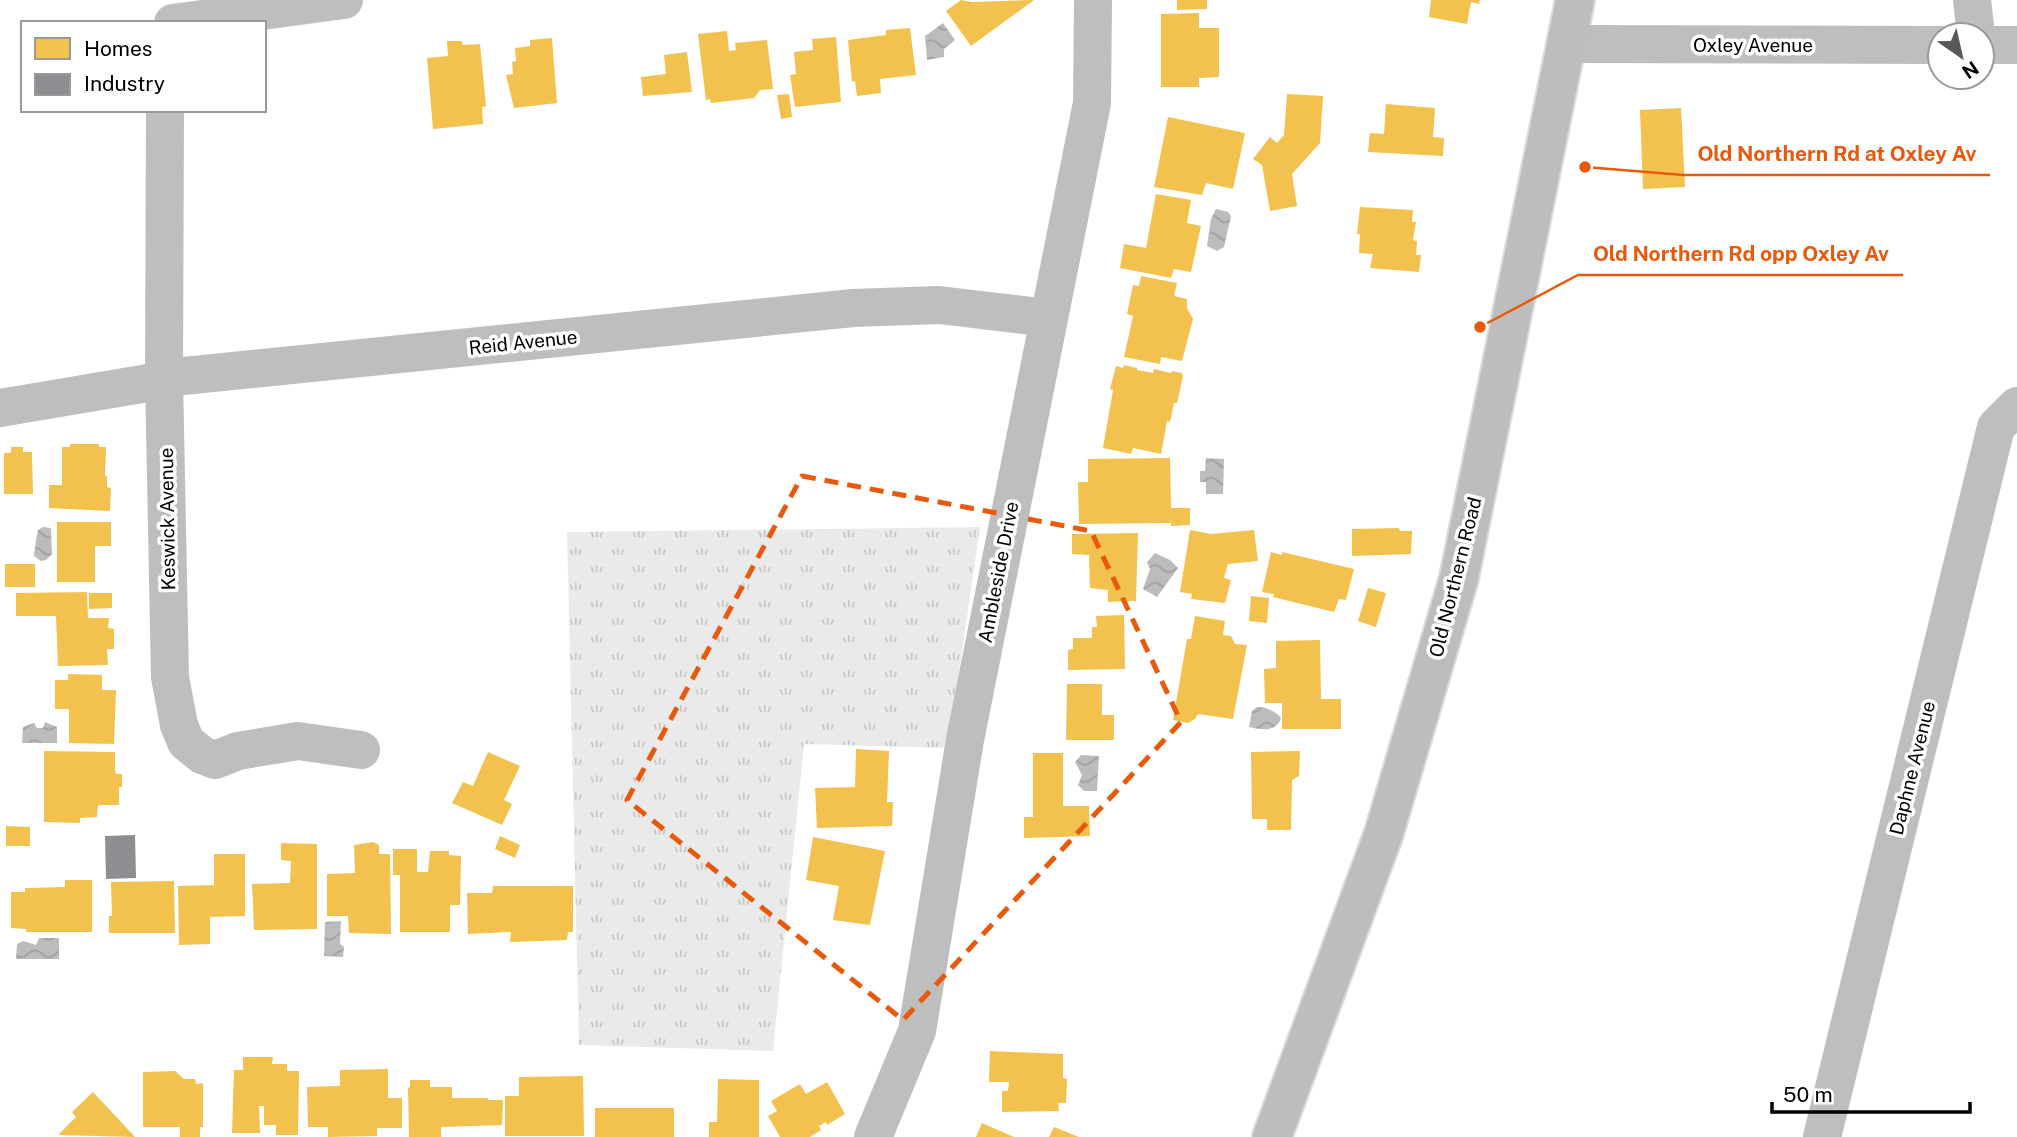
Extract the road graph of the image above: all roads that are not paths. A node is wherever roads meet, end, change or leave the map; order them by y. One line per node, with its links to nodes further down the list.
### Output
1 (165, 0): 6 (street)
2 (344, 0): 7 (street)
3 (1093, 0): 14 (street, Ambleside Drive)
4 (1575, 0): 9 (main road, Old Northern Road)
5 (1972, 0): 8 (street)
6 (165, 21)
7 (188, 21)
8 (1974, 21)
9 (1567, 44): 10 (street, Oxley Avenue); 20 (main road, Old Northern Road)
10 (1926, 45)
11 (1996, 45): 12 (street)
12 (2017, 45)
13 (165, 112): 15 (street, Keswick Avenue)
14 (1048, 318): 15 (street, Reid Avenue); 19 (street, Ambleside Drive)
15 (164, 378): 17 (street, Reid Avenue); 18 (street, Keswick Avenue)
16 (2017, 406): 21 (street, Daphne Avenue)
17 (0, 408)
18 (361, 750)
19 (873, 1137)
20 (1272, 1137)
21 (1822, 1137)

